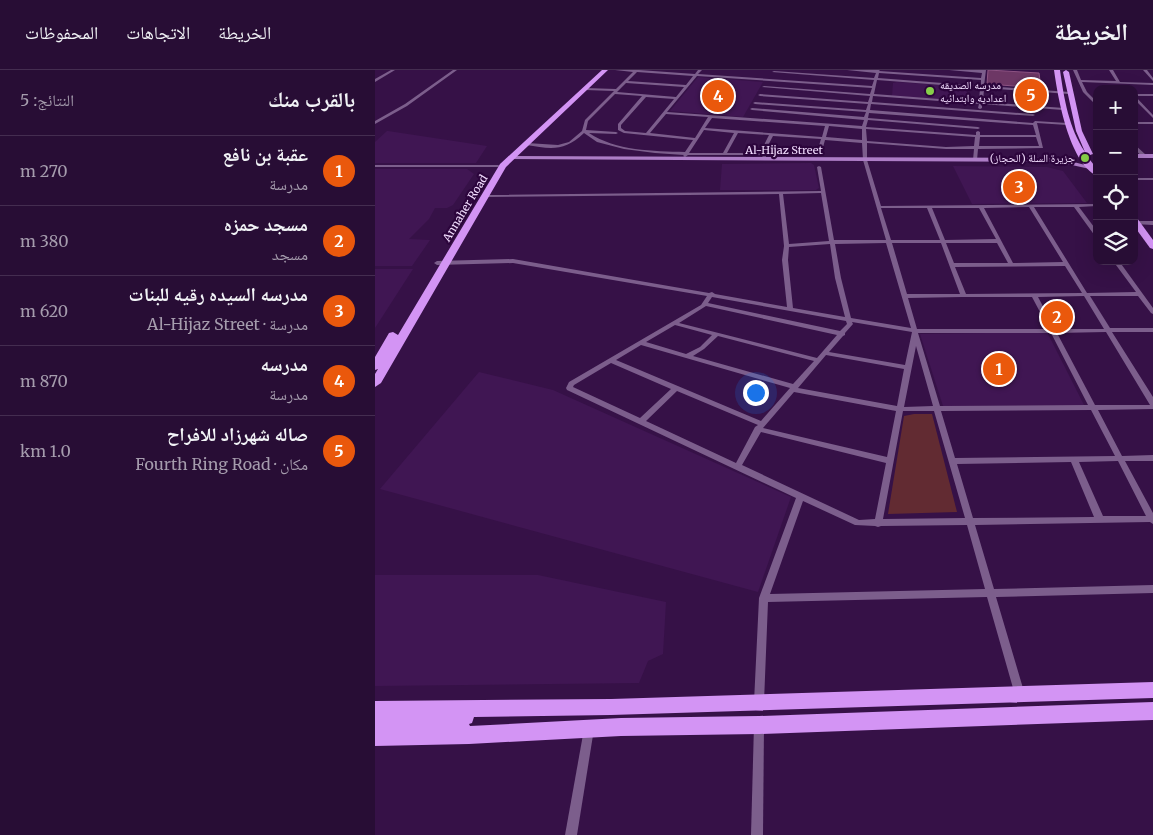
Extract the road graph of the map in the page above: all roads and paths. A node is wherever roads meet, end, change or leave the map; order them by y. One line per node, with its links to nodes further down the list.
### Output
1 (393, 70): 24 (street)
2 (455, 70): 69 (street)
3 (603, 70): 34 (main road, Annaher Road); 114 (main road, Annaher Road)
4 (617, 70): 15 (street)
5 (700, 70): 18 (street)
6 (825, 70): 19 (street)
7 (849, 70): 21 (street)
8 (929, 70): 20 (street)
9 (951, 70): 17 (street)
10 (1056, 70): 37 (main road)
11 (1065, 70): 40 (main road)
12 (1075, 70): 25 (street)
13 (1111, 70): 27 (street)
14 (1145, 70): 28 (street)
15 (636, 71): 18 (street); 26 (street)
16 (774, 71): 19 (street); 23 (street)
17 (984, 71): 22 (street)
18 (696, 75): 23 (street); 31 (street)
19 (823, 76): 21 (street); 29 (street)
20 (929, 76): 21 (street); 22 (street); 30 (street)
21 (876, 77): 29 (street); 30 (street); 47 (street)
22 (983, 79): 33 (street)
23 (769, 80): 29 (street); 32 (street)
24 (375, 81)
25 (1079, 81): 27 (street); 38 (street)
26 (625, 82): 31 (street); 35 (street)
27 (1119, 82): 28 (street)
28 (1153, 82)
29 (820, 83): 36 (street)
30 (928, 83): 33 (street)
31 (687, 86): 45 (street)
32 (764, 87): 36 (street); 42 (street)
33 (981, 87): 37 (street); 52 (street)
34 (585, 89): 35 (street); 93 (main road, Annaher Road)
35 (616, 91): 41 (street); 80 (street)
36 (816, 92): 46 (street); 47 (street)
37 (1060, 92): 40 (street); 57 (main road)
38 (1085, 92): 39 (street); 50 (street)
39 (1091, 92)
40 (1069, 93): 106 (main road)
41 (645, 95): 45 (street); 82 (street)
42 (760, 95): 46 (street); 51 (street)
43 (1153, 95): 44 (street)
44 (1138, 96)
45 (678, 98): 59 (street)
46 (814, 99): 47 (street); 53 (street)
47 (871, 99): 48 (street); 54 (street); 61 (street)
48 (927, 99): 52 (street); 54 (street)
49 (1138, 100): 65 (street)
50 (1093, 101)
51 (755, 103): 53 (street); 56 (street)
52 (981, 103): 55 (street); 58 (street)
53 (811, 107): 60 (street); 61 (street)
54 (927, 107): 58 (street); 62 (street)
55 (1031, 107): 57 (street); 63 (street)
56 (752, 109): 60 (street); 66 (street)
57 (1063, 109): 76 (main road)
58 (980, 111): 63 (street); 67 (street)
59 (666, 112): 64 (street); 84 (street)
60 (807, 114): 61 (street); 70 (street)
61 (867, 115): 62 (street); 71 (street); 77 (street)
62 (926, 115): 67 (street); 71 (street)
63 (1033, 115): 72 (street)
64 (711, 116): 66 (street); 79 (street)
65 (1153, 116)
66 (747, 118): 70 (street)
67 (979, 120): 68 (street); 78 (street)
68 (1004, 122): 72 (street); 87 (street)
69 (375, 123)
70 (804, 123): 75 (street)
71 (926, 123): 78 (street); 83 (street)
72 (1035, 123): 76 (street); 88 (street)
73 (1138, 123): 74 (street)
74 (1153, 123)
75 (827, 124): 77 (street); 89 (street)
76 (1067, 124): 96 (main road)
77 (864, 127): 83 (street); 92 (street)
78 (978, 128): 86 (street)
79 (703, 129): 81 (street); 91 (street)
80 (584, 131): 82 (street); 90 (street); 94 (street)
81 (737, 131): 85 (street); 98 (street)
82 (618, 132): 84 (street); 90 (street)
83 (925, 132): 86 (street)
84 (647, 134): 91 (street)
85 (772, 134): 89 (street); 100 (street)
86 (977, 136): 87 (street); 95 (street)
87 (1007, 136): 88 (street)
88 (1038, 136): 95 (street)
89 (824, 138): 92 (street); 99 (street)
90 (592, 139): 94 (street); 104 (street)
91 (695, 139): 104 (street)
92 (864, 142): 95 (street); 108 (street)
93 (527, 144): 94 (street); 105 (main road, Annaher Road)
94 (570, 145)
95 (977, 148): 109 (street)
96 (1078, 149): 110 (main road, Al-Hijaz Street); 111 (main road)
97 (1138, 150): 102 (street)
98 (725, 153): 100 (street); 104 (street)
99 (810, 153): 100 (street); 107 (street)
100 (763, 156): 104 (main road, Al-Hijaz Street); 107 (main road, Al-Hijaz Street)
101 (1138, 156): 102 (main road)
102 (1143, 156): 103 (main road)
103 (1153, 156)
104 (684, 157): 105 (main road, Al-Hijaz Street)
105 (510, 158): 120 (main road, Annaher Road)
106 (1093, 158)
107 (815, 160): 108 (main road, Al-Hijaz Street)
108 (865, 160): 109 (main road, Al-Hijaz Street); 124 (street)
109 (975, 160): 110 (main road, Al-Hijaz Street)
110 (1058, 160): 112 (main road, Al-Hijaz Street)
111 (1093, 160)
112 (1093, 161)
113 (375, 166): 114 (street)
114 (498, 166): 137 (main road, Annaher Road)
115 (819, 167): 118 (street)
116 (1138, 179): 117 (street)
117 (1153, 179)
118 (823, 192): 119 (street); 131 (street)
119 (781, 193): 120 (street); 134 (street)
120 (485, 196): 137 (main road, Annaher Road)
121 (1031, 205): 122 (street); 126 (street); 139 (street)
122 (1075, 205): 123 (street); 129 (street)
123 (1093, 205)
124 (879, 206): 125 (street); 132 (street)
125 (929, 206): 126 (street); 133 (street)
126 (981, 206): 130 (street)
127 (1153, 223): 128 (street)
128 (1140, 229): 135 (main road); 136 (main road)
129 (1093, 230)
130 (998, 241): 133 (street); 138 (street)
131 (832, 242): 132 (street); 134 (street); 153 (street)
132 (888, 242): 133 (street); 146 (street)
133 (943, 242): 140 (street)
134 (787, 246): 151 (street)
135 (1153, 246)
136 (1153, 258)
137 (442, 262): 142 (street); 168 (main road, Annaher Road); 170 (main road, Annaher Road)
138 (1011, 264): 139 (street); 140 (street)
139 (1066, 264): 143 (street)
140 (952, 265): 147 (street)
141 (1119, 265): 144 (street)
142 (712, 294): 150 (street); 151 (street)
143 (1085, 294): 144 (street); 145 (street); 157 (street)
144 (1140, 294): 148 (street)
145 (1034, 295): 147 (street); 156 (street)
146 (905, 296): 147 (street); 155 (street)
147 (963, 296)
148 (1145, 302): 149 (street); 152 (street)
149 (1153, 302)
150 (705, 304): 154 (street); 160 (street)
151 (790, 308): 153 (street)
152 (1153, 312)
153 (850, 318): 155 (street); 160 (street)
154 (674, 323): 159 (street); 161 (street)
155 (915, 330): 156 (street); 169 (street); 176 (street)
156 (1052, 330): 157 (street); 174 (street)
157 (1107, 330): 158 (street); 173 (street)
158 (1153, 330)
159 (717, 334): 162 (street); 166 (street)
160 (843, 334): 163 (street)
161 (641, 343): 164 (street); 167 (street)
162 (702, 348): 164 (street); 165 (street)
163 (825, 352): 166 (street); 169 (street)
164 (687, 356): 165 (street)
165 (699, 359): 172 (street)
166 (818, 360): 172 (street)
167 (611, 361): 171 (street); 177 (street)
168 (375, 366)
169 (908, 368): 175 (street)
170 (375, 383)
171 (676, 388): 177 (street); 178 (street)
172 (794, 388): 175 (street); 178 (street)
173 (1153, 405): 174 (street)
174 (1092, 408): 176 (street); 181 (street)
175 (900, 409): 176 (street); 182 (street)
176 (938, 409): 183 (street)
177 (640, 422): 184 (street)
178 (760, 427): 182 (street); 184 (street)
179 (1153, 458): 181 (street)
180 (1074, 459): 181 (street); 183 (street); 186 (street)
181 (1119, 459): 187 (street)
182 (890, 461): 189 (street)
183 (953, 461): 188 (street)
184 (737, 467): 185 (street)
185 (801, 496): 189 (street); 192 (street)
186 (1100, 520): 187 (street); 188 (street)
187 (1153, 520)
188 (969, 522): 189 (street); 191 (street)
189 (878, 524)
190 (1153, 589): 191 (street)
191 (989, 592): 192 (street); 195 (street)
192 (765, 598): 196 (street)
193 (1153, 690): 194 (main road)
194 (1097, 692): 195 (main road); 201 (main road)
195 (1020, 695): 196 (main road)
196 (759, 702): 197 (main road)
197 (599, 707): 198 (main road); 205 (main road)
198 (499, 708): 199 (main road); 202 (main road)
199 (375, 709)
200 (1153, 711): 201 (main road)
201 (1105, 712): 203 (main road)
202 (375, 718)
203 (759, 725): 205 (main road); 209 (street)
204 (375, 728): 206 (main road)
205 (589, 729): 206 (main road); 208 (street)
206 (489, 734): 207 (main road)
207 (375, 737)
208 (571, 835)
209 (757, 835)

